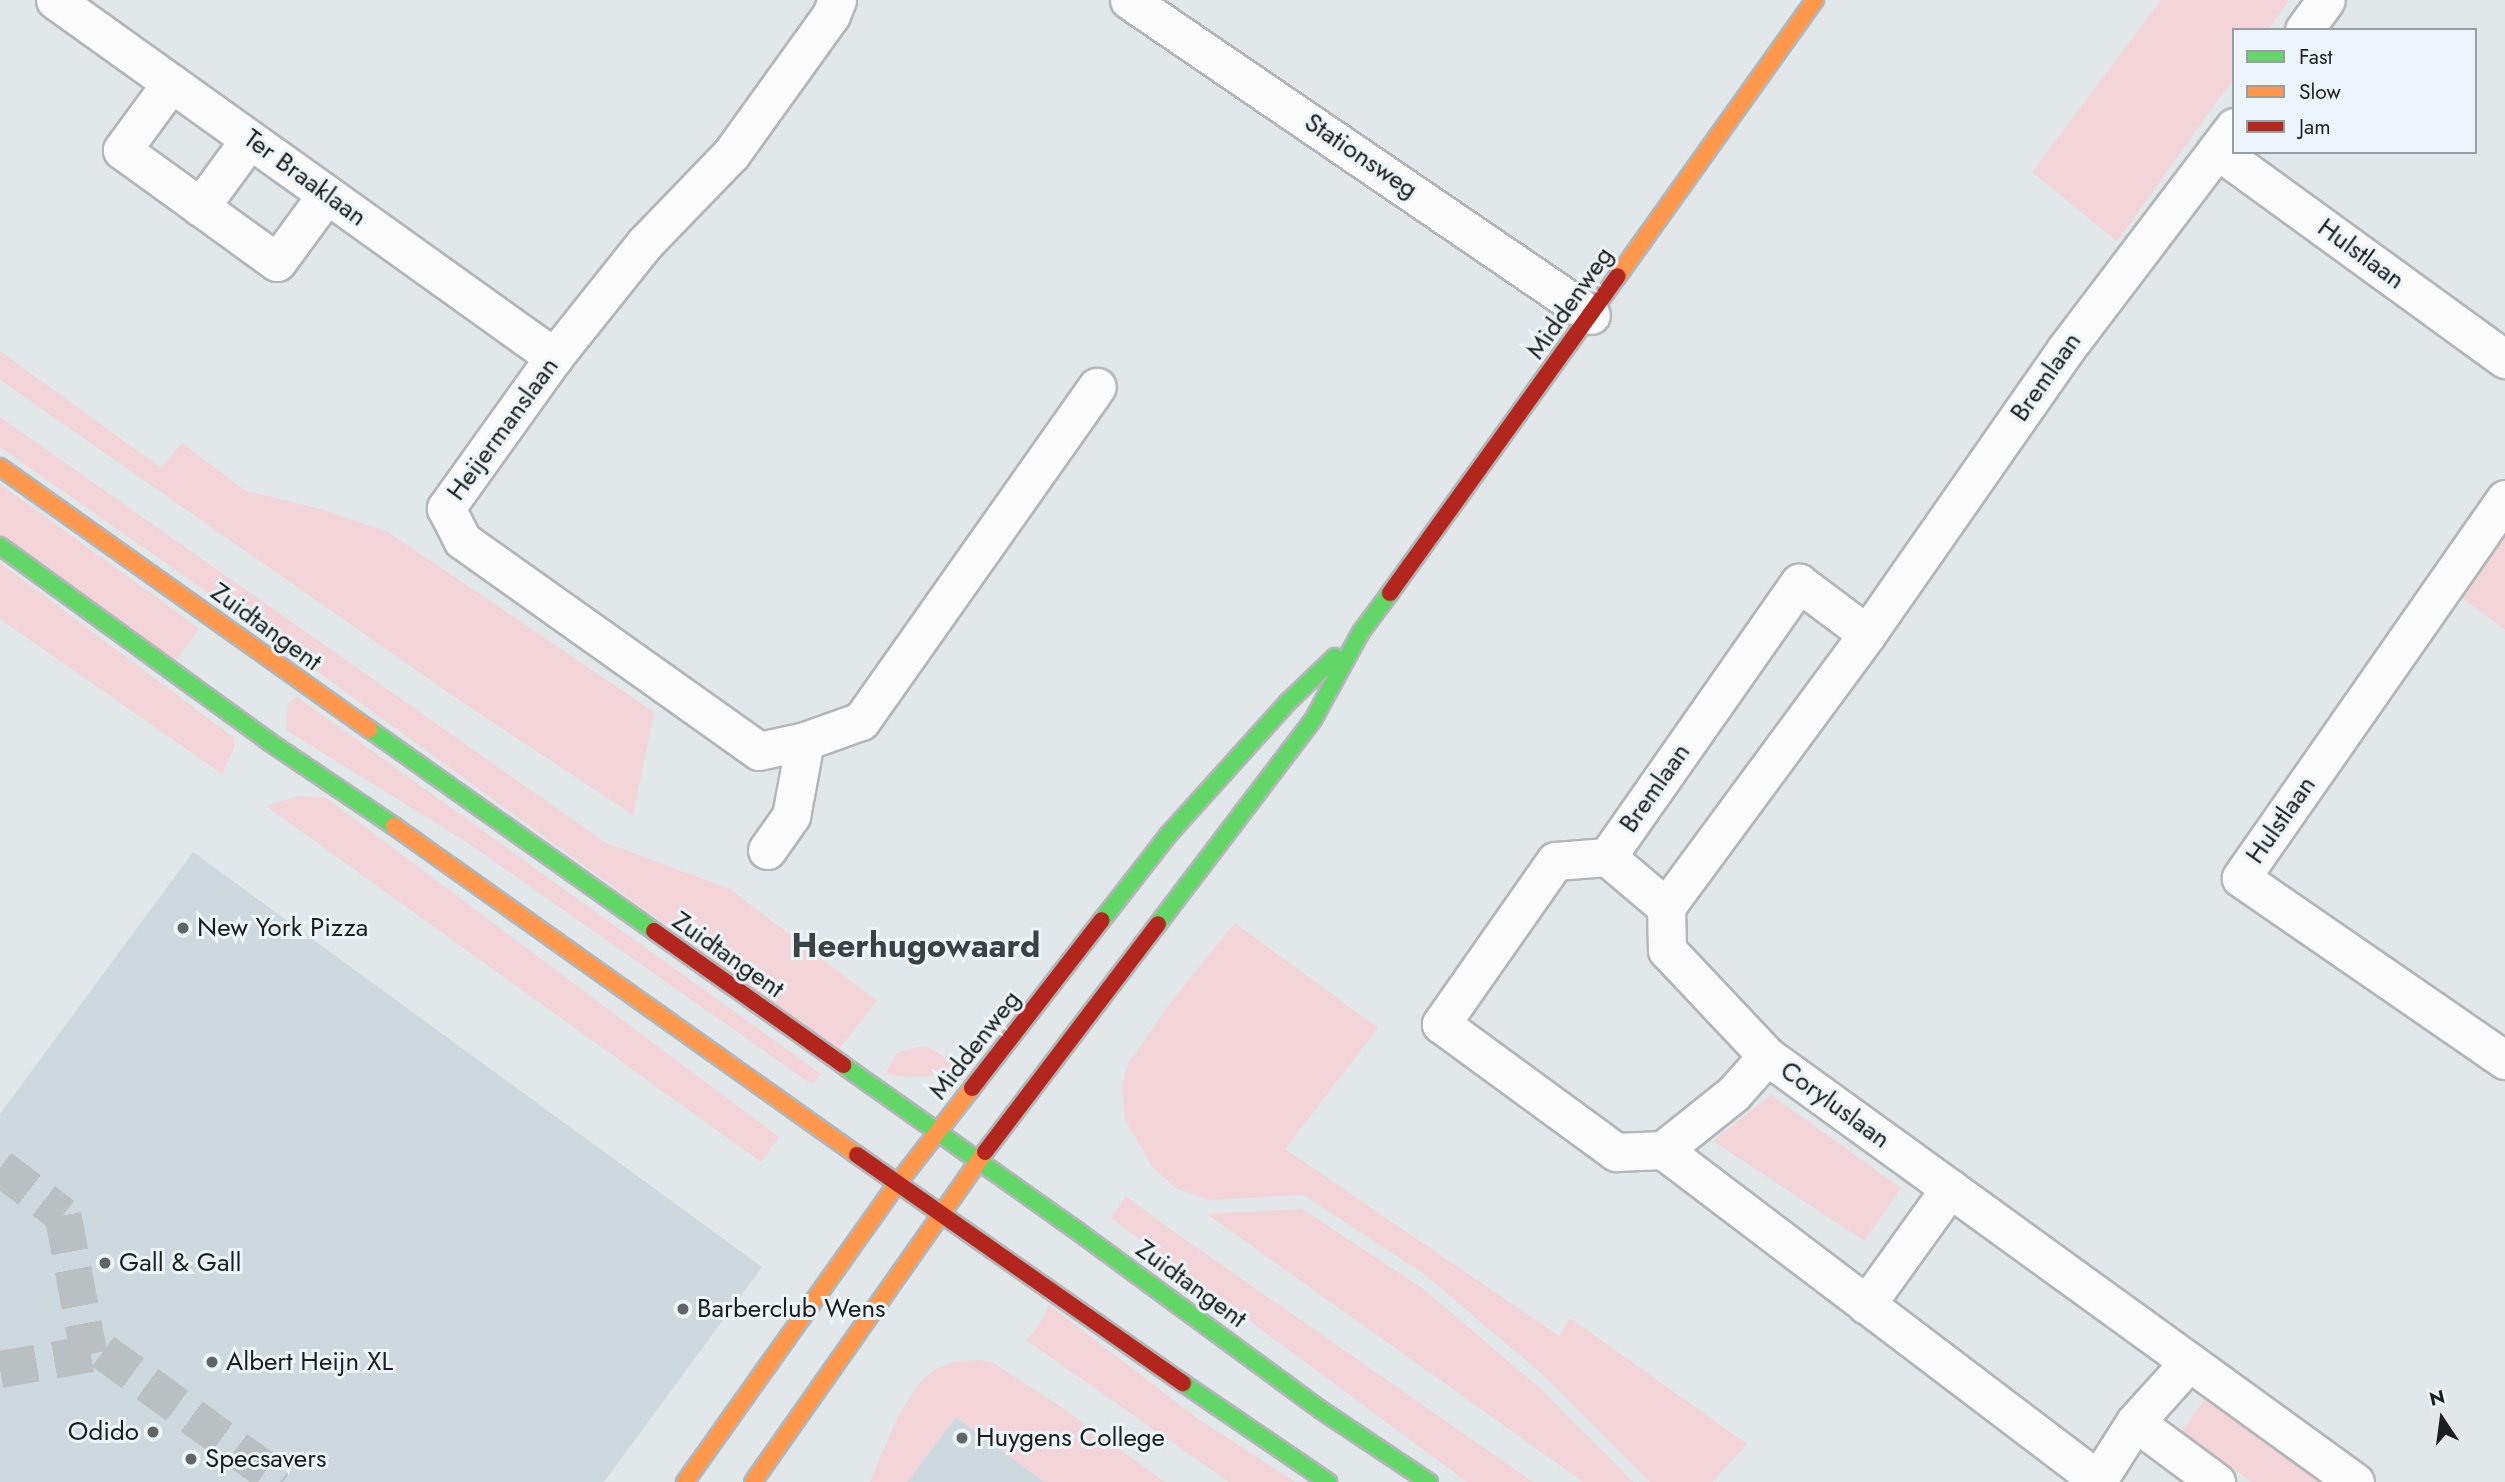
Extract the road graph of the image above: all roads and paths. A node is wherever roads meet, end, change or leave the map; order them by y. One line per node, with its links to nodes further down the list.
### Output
1 (55, 0): 7 (street, Ter Braaklaan)
2 (837, 0): 14 (street, Heijermanslaan)
3 (1129, 0): 13 (street, Stationsweg)
4 (1815, 0): 13 (main road, Middenweg)
5 (2326, 0): 6 (street)
6 (2305, 28)
7 (171, 83): 9 (street, Ter Braaklaan); 12 (street)
8 (2225, 138): 21 (street, Bremlaan)
9 (250, 139): 11 (street, Ter Braaklaan); 12 (street)
10 (2245, 154): 15 (street, Hulstlaan)
11 (327, 194): 12 (street); 14 (street, Ter Braaklaan)
12 (200, 207)
13 (1591, 315): 20 (main road, Middenweg)
14 (554, 357): 22 (street, Heijermanslaan)
15 (2505, 359)
16 (1097, 387): 22 (street, Heijermanslaan)
17 (0, 467): 28 (main road, Zuidtangent)
18 (2505, 499): 27 (street, Hulstlaan)
19 (0, 546): 31 (main road)
20 (1361, 632): 28 (main road, Middenweg); 30 (main road, Middenweg)
21 (1867, 634): 24 (street, Bremlaan); 25 (street, Bremlaan)
22 (805, 741): 23 (street)
23 (767, 850)
24 (1607, 856): 25 (street, Bremlaan); 29 (street, Bremlaan)
25 (1666, 907): 26 (street)
26 (1767, 1056): 29 (street, Coryluslaan); 32 (street, Coryluslaan)
27 (2505, 1060)
28 (938, 1133): 30 (main road, Zuidtangent); 31 (main road, Middenweg)
29 (1662, 1150): 34 (street)
30 (978, 1161): 33 (main road, Middenweg); 40 (main road, Zuidtangent)
31 (897, 1184): 33 (main road); 37 (main road, Middenweg)
32 (1950, 1188): 34 (street); 35 (street, Coryluslaan)
33 (940, 1214): 38 (main road, Middenweg); 39 (main road)
34 (1866, 1305): 36 (street)
35 (2189, 1362): 36 (street); 42 (street, Coryluslaan)
36 (2135, 1422): 41 (street)
37 (685, 1482)
38 (753, 1482)
39 (1328, 1482)
40 (1429, 1482)
41 (2216, 1482)
42 (2355, 1482)

